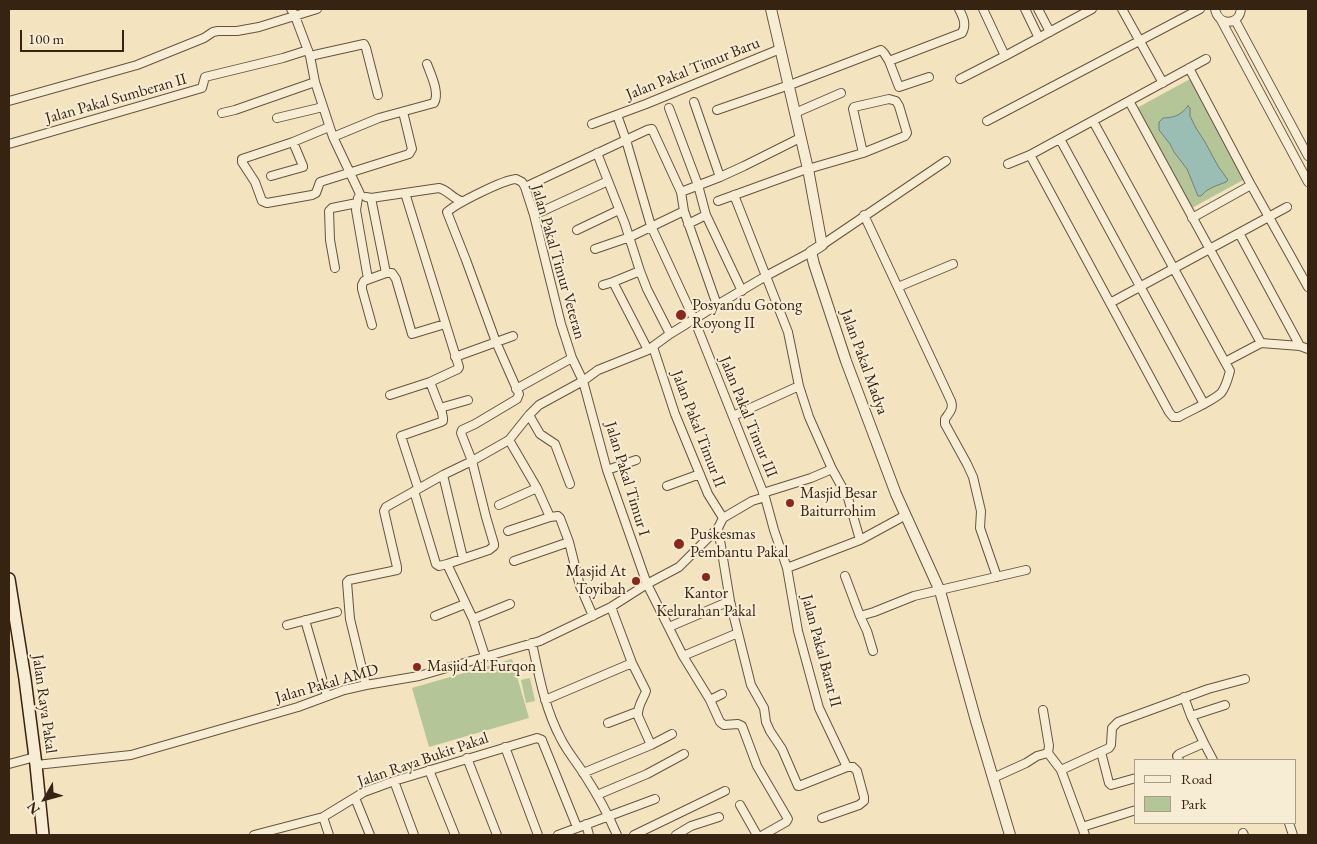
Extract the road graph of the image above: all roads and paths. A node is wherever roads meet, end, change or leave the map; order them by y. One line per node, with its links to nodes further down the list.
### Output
1 (317, 9): 12 (street)
2 (771, 9): 18 (street)
3 (959, 9): 22 (street)
4 (984, 9): 20 (street)
5 (1025, 9): 16 (street)
6 (1038, 9): 15 (street)
7 (1122, 9): 17 (street)
8 (1200, 9): 17 (street)
9 (1214, 9): 13 (street)
10 (1242, 9): 14 (street)
11 (1088, 10): 15 (street)
12 (293, 12): 19 (street); 32 (street)
13 (1221, 20): 14 (street); 64 (street)
14 (1235, 20): 56 (street)
15 (1050, 32): 16 (street)
16 (1039, 38): 20 (street)
17 (1139, 40): 28 (street); 43 (street)
18 (780, 49): 29 (street); 41 (street, Jalan Pakal Timur Baru)
19 (309, 53): 27 (street); 31 (street); 52 (street, Jalan Pakal Sumberan II)
20 (1005, 56): 26 (street)
21 (1206, 59): 24 (street)
22 (889, 61): 25 (street); 29 (street)
23 (427, 64): 38 (street)
24 (1189, 68): 28 (street); 66 (street)
25 (930, 77)
26 (960, 78)
27 (315, 82): 35 (street); 39 (street)
28 (1162, 83): 33 (street)
29 (789, 85): 37 (street); 40 (street)
30 (841, 93): 40 (street)
31 (378, 95)
32 (9, 101)
33 (1129, 101): 44 (street); 83 (street)
34 (694, 102): 62 (street)
35 (323, 107): 42 (street); 46 (street)
36 (669, 108): 65 (street)
37 (717, 110)
38 (403, 112): 47 (street); 60 (street)
39 (222, 113)
40 (795, 113): 48 (street)
41 (617, 115): 45 (street, Jalan Pakal Timur Baru); 50 (street, Jalan Pakal Timur Baru)
42 (277, 118)
43 (987, 120)
44 (1093, 121): 49 (street); 95 (street)
45 (592, 124)
46 (330, 127): 47 (street); 51 (street)
47 (333, 137): 60 (street)
48 (800, 138): 59 (street); 62 (street)
49 (1060, 139): 55 (street); 103 (street)
50 (626, 140): 54 (street); 68 (street); 85 (street, Jalan Pakal Timur Baru)
51 (293, 142): 60 (street); 61 (street)
52 (9, 144)
53 (863, 153): 53 (street); 59 (street)
54 (597, 154): 63 (street); 67 (street)
55 (1030, 155): 58 (street); 106 (street)
56 (1308, 156)
57 (946, 161): 81 (street)
58 (1008, 164)
59 (808, 169): 71 (street); 89 (street)
60 (350, 172): 70 (street)
61 (271, 176)
62 (720, 177): 65 (street)
63 (608, 181): 77 (street); 79 (street)
64 (1308, 182)
65 (698, 184): 68 (street); 80 (street)
66 (1251, 185): 82 (street); 83 (street)
67 (525, 187): 73 (street, Jalan Pakal Timur Veteran); 79 (street, Jalan Pakal Timur Veteran)
68 (681, 192): 78 (street)
69 (405, 193): 72 (street); 73 (street); 109 (street)
70 (360, 194): 72 (street); 75 (street)
71 (734, 195): 74 (street); 98 (street)
72 (371, 198): 97 (street)
73 (462, 201): 113 (street)
74 (718, 201)
75 (357, 203): 94 (street); 99 (street)
76 (1287, 207): 82 (street)
77 (619, 210): 86 (street); 88 (street)
78 (684, 211): 84 (street); 85 (street)
79 (534, 215): 118 (street, Jalan Pakal Timur Veteran)
80 (706, 215): 84 (street); 105 (street)
81 (864, 215): 89 (street); 102 (street)
82 (1270, 216): 87 (street); 104 (street)
83 (1192, 218): 91 (street)
84 (688, 224): 107 (street)
85 (651, 226): 88 (street); 108 (street, Jalan Pakal Timur Baru)
86 (577, 230)
87 (1239, 233): 91 (street); 115 (street)
88 (630, 237): 90 (street); 96 (street)
89 (822, 245): 92 (street)
90 (595, 249)
91 (1210, 249): 95 (street); 114 (street)
92 (811, 252): 98 (street); 143 (street, Jalan Pakal Madya)
93 (953, 264): 102 (street)
94 (335, 268)
95 (1174, 269): 103 (street); 119 (street)
96 (640, 271): 100 (street); 111 (street)
97 (386, 272): 99 (street); 109 (street)
98 (766, 276): 105 (street); 122 (street)
99 (368, 279): 110 (street)
100 (613, 282): 101 (street); 116 (street, Jalan Pakal Timur II)
101 (603, 285)
102 (898, 287): 156 (street)
103 (1140, 287): 106 (street); 126 (street)
104 (1308, 287)
105 (742, 290): 107 (street)
106 (1110, 303): 126 (street)
107 (717, 305): 108 (street)
108 (694, 319): 111 (street); 129 (street, Jalan Pakal Timur III)
109 (445, 324): 117 (street)
110 (372, 325)
111 (670, 334): 116 (street)
112 (512, 336): 113 (street)
113 (496, 342): 117 (street); 123 (street)
114 (1261, 343): 115 (street); 119 (street)
115 (1304, 347)
116 (650, 349): 120 (street); 135 (street, Jalan Pakal Timur II)
117 (455, 357): 121 (street)
118 (572, 358): 120 (street, Jalan Pakal Timur Veteran); 123 (street)
119 (1225, 362): 126 (street)
120 (583, 381): 128 (street); 134 (street, Jalan Pakal Timur I)
121 (430, 382): 124 (street); 127 (street)
122 (799, 386): 129 (street); 133 (street)
123 (516, 389): 131 (street)
124 (390, 395)
125 (468, 400): 127 (street)
126 (1204, 404)
127 (440, 408): 137 (street)
128 (529, 414): 130 (street); 138 (street)
129 (733, 416): 141 (street, Jalan Pakal Timur III)
130 (509, 440): 131 (street); 140 (street)
131 (471, 458): 136 (street); 150 (street)
132 (636, 460): 134 (street)
133 (832, 469): 141 (street, Jalan Pakal AMD); 148 (street)
134 (607, 470): 158 (street, Jalan Pakal Timur I)
135 (700, 474): 139 (street); 145 (street, Jalan Pakal Timur II)
136 (443, 475): 137 (street); 150 (street)
137 (415, 484): 152 (street); 179 (street)
138 (570, 484)
139 (667, 486)
140 (537, 488): 142 (street); 144 (street)
141 (764, 495): 145 (street, Jalan Pakal AMD); 153 (street)
142 (499, 504)
143 (906, 515): 148 (street); 159 (street, Jalan Pakal Madya)
144 (550, 517): 147 (street); 149 (street)
145 (724, 518): 146 (street, Jalan Pakal AMD)
146 (718, 528): 158 (street, Jalan Pakal AMD); 160 (street)
147 (508, 531)
148 (860, 540): 153 (street)
149 (569, 542): 151 (street); 166 (street)
150 (463, 558): 152 (street)
151 (514, 561)
152 (447, 564): 161 (street)
153 (787, 568): 202 (street, Jalan Pakal Barat II)
154 (1026, 570): 156 (street)
155 (845, 576): 167 (street)
156 (997, 577): 159 (street)
157 (9, 578): 200 (main road, Jalan Raya Pakal)
158 (647, 584): 163 (street, Jalan Pakal AMD); 171 (street, Jalan Pakal Timur I)
159 (940, 591): 167 (street); 206 (street, Jalan Pakal Madya)
160 (730, 601): 171 (street); 172 (street)
161 (465, 604): 165 (street); 168 (street)
162 (510, 604): 168 (street)
163 (611, 607): 166 (street, Jalan Pakal AMD); 177 (street)
164 (337, 612): 169 (street)
165 (435, 616)
166 (592, 616): 173 (street, Jalan Pakal AMD)
167 (860, 616): 174 (street)
168 (473, 619): 175 (street)
169 (305, 620): 170 (street); 181 (street)
170 (287, 625)
171 (669, 627): 176 (street, Jalan Pakal Timur I)
172 (738, 633): 176 (street); 202 (street)
173 (532, 643): 175 (street, Jalan Pakal AMD); 183 (street)
174 (872, 650)
175 (485, 656): 179 (street, Jalan Pakal AMD)
176 (683, 656): 184 (street, Jalan Pakal Timur I)
177 (632, 663): 183 (street); 187 (street)
178 (1245, 679): 182 (street)
179 (366, 685): 181 (street, Jalan Pakal AMD)
180 (722, 694): 184 (street)
181 (326, 696): 200 (street, Jalan Pakal AMD)
182 (1184, 697): 188 (street); 194 (street)
183 (545, 700): 205 (street)
184 (710, 700): 236 (street, Jalan Pakal Timur I)
185 (1225, 705): 188 (street)
186 (1043, 710): 195 (street)
187 (638, 712): 189 (street); 192 (street)
188 (1192, 716): 191 (street)
189 (608, 722)
190 (672, 734): 192 (street)
191 (1204, 743): 198 (street); 199 (street)
192 (651, 745): 205 (street)
193 (505, 747): 197 (street, Jalan Raya Bukit Pakal); 220 (street, Jalan Raya Bukit Pakal); 229 (street)
194 (1101, 752): 204 (street); 207 (street)
195 (1048, 753): 204 (street); 206 (street)
196 (684, 754): 210 (street)
197 (467, 758): 203 (street, Jalan Raya Bukit Pakal); 228 (street)
198 (1179, 759)
199 (1212, 759)
200 (36, 761): 201 (street, Jalan Pakal AMD); 222 (main road, Jalan Raya Pakal)
201 (9, 764)
202 (847, 767): 218 (street, Jalan Pakal Barat II)
203 (429, 770): 208 (street, Jalan Raya Bukit Pakal); 227 (street)
204 (1061, 770): 221 (street)
205 (583, 773): 210 (street)
206 (993, 778): 237 (street, Jalan Pakal Madya)
207 (1134, 779)
208 (394, 781): 211 (street, Jalan Raya Bukit Pakal); 226 (street)
209 (726, 791): 233 (street)
210 (597, 795): 215 (street)
211 (355, 798): 216 (street, Jalan Raya Bukit Pakal); 225 (street)
212 (655, 798): 215 (street)
213 (740, 805): 235 (street)
214 (1134, 811): 221 (street)
215 (609, 816): 219 (street); 232 (street)
216 (322, 817): 223 (street, Jalan Raya Bukit Pakal); 224 (street)
217 (719, 817): 234 (street)
218 (822, 818)
219 (586, 824): 220 (street); 231 (street)
220 (577, 827): 230 (street)
221 (1084, 831)
222 (43, 835)
223 (254, 835)
224 (329, 835)
225 (370, 835)
226 (414, 835)
227 (455, 835)
228 (497, 835)
229 (538, 835)
230 (558, 835)
231 (589, 835)
232 (617, 835)
233 (634, 835)
234 (676, 835)
235 (757, 835)
236 (763, 835)
237 (1010, 835)

